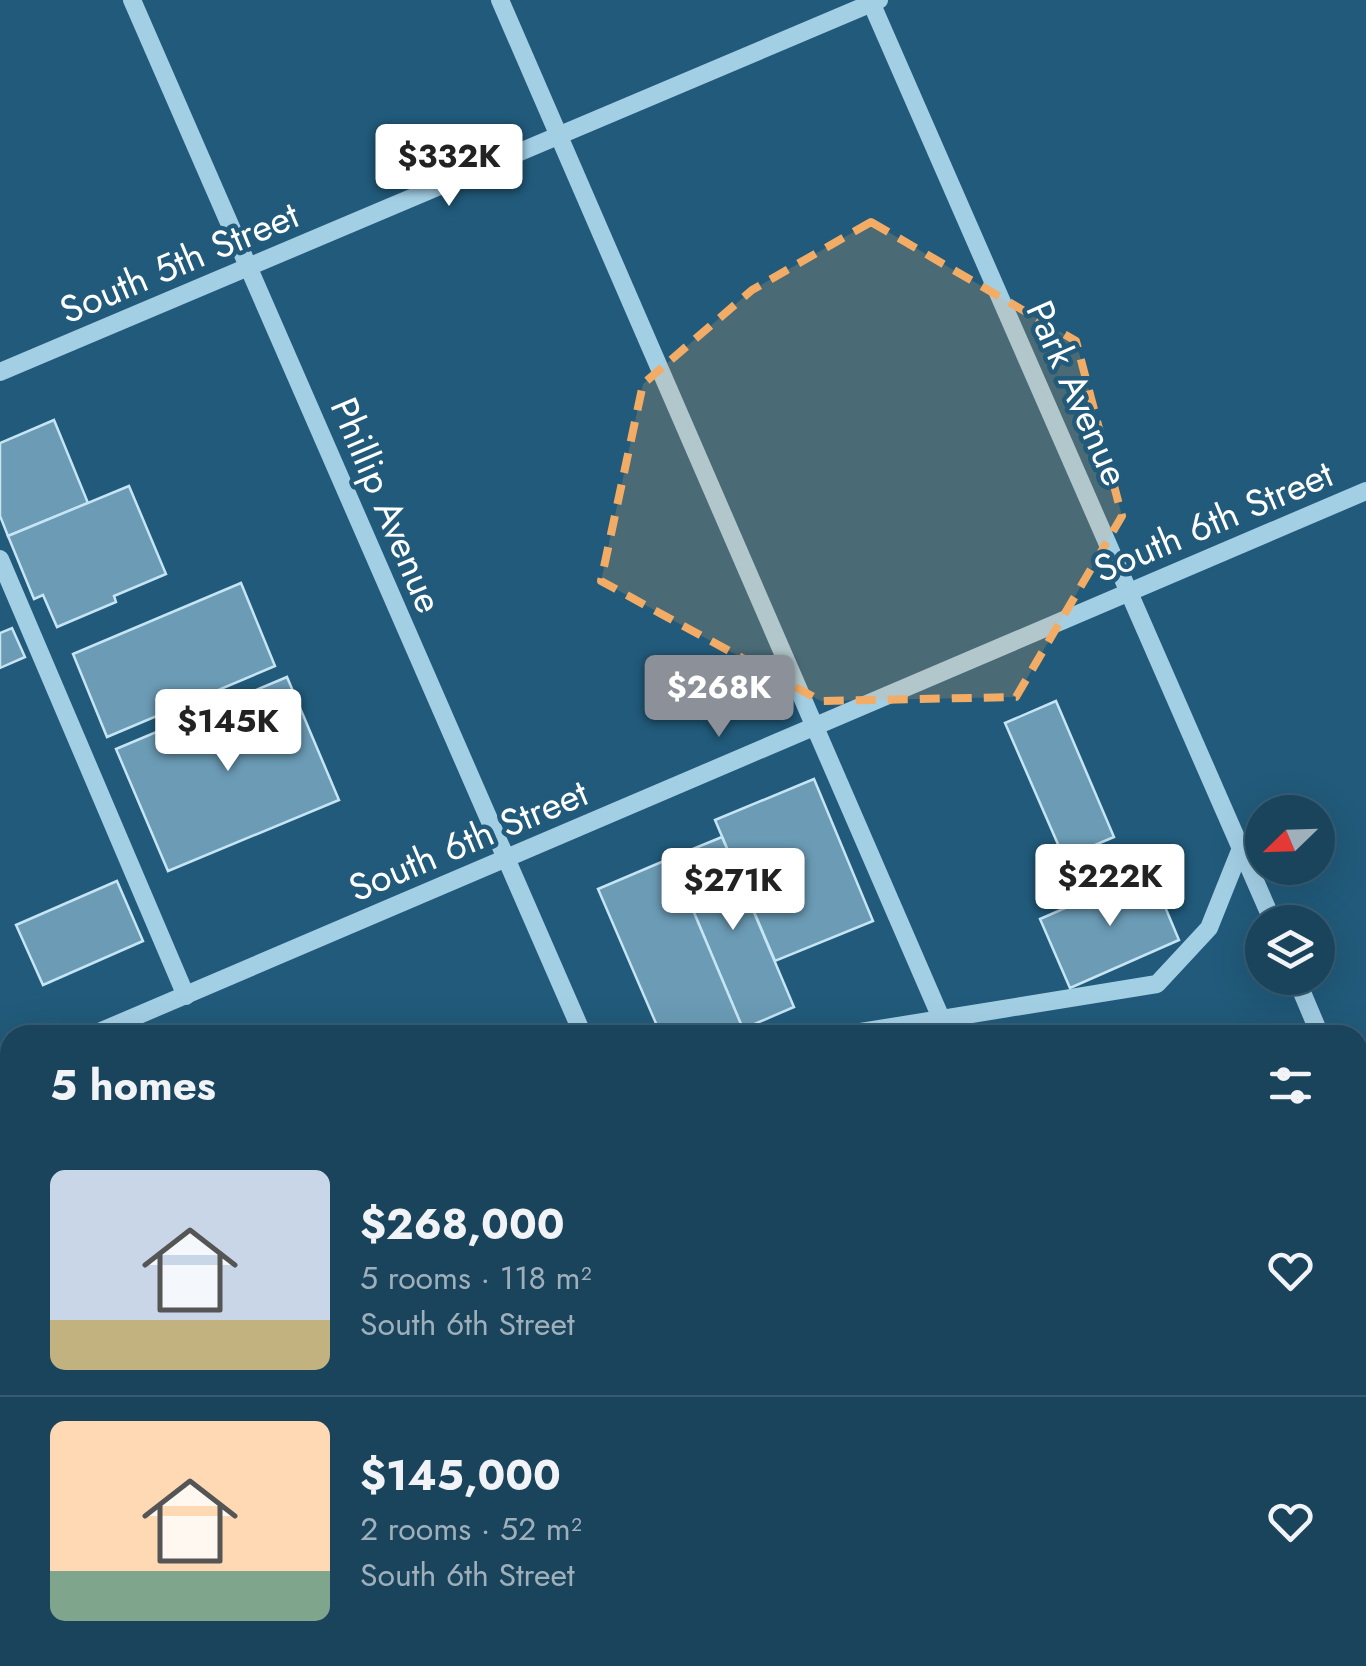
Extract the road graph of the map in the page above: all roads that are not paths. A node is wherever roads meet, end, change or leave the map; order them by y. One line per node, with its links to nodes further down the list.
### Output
1 (132, 0): 5 (street, Phillip Avenue)
2 (500, 0): 4 (street)
3 (874, 1): 4 (street, South 5th Street); 9 (street, Park Avenue)
4 (558, 136): 5 (street, South 5th Street); 10 (street)
5 (250, 268): 6 (street, South 5th Street); 12 (street, Phillip Avenue)
6 (0, 372)
7 (1366, 491): 9 (street, South 6th Street)
8 (0, 558): 15 (street)
9 (1130, 591): 10 (street, South 6th Street); 11 (street, Park Avenue)
10 (815, 724): 12 (street, South 6th Street); 16 (street)
11 (1242, 848): 13 (street, Park Avenue); 16 (street)
12 (505, 860): 15 (street, South 6th Street); 18 (street, Phillip Avenue)
13 (1266, 905)
14 (1303, 995): 20 (street)
15 (186, 996): 17 (street, South 6th Street)
16 (942, 1018): 19 (street)
17 (116, 1025)
18 (579, 1025)
19 (901, 1025)
20 (1316, 1025)

